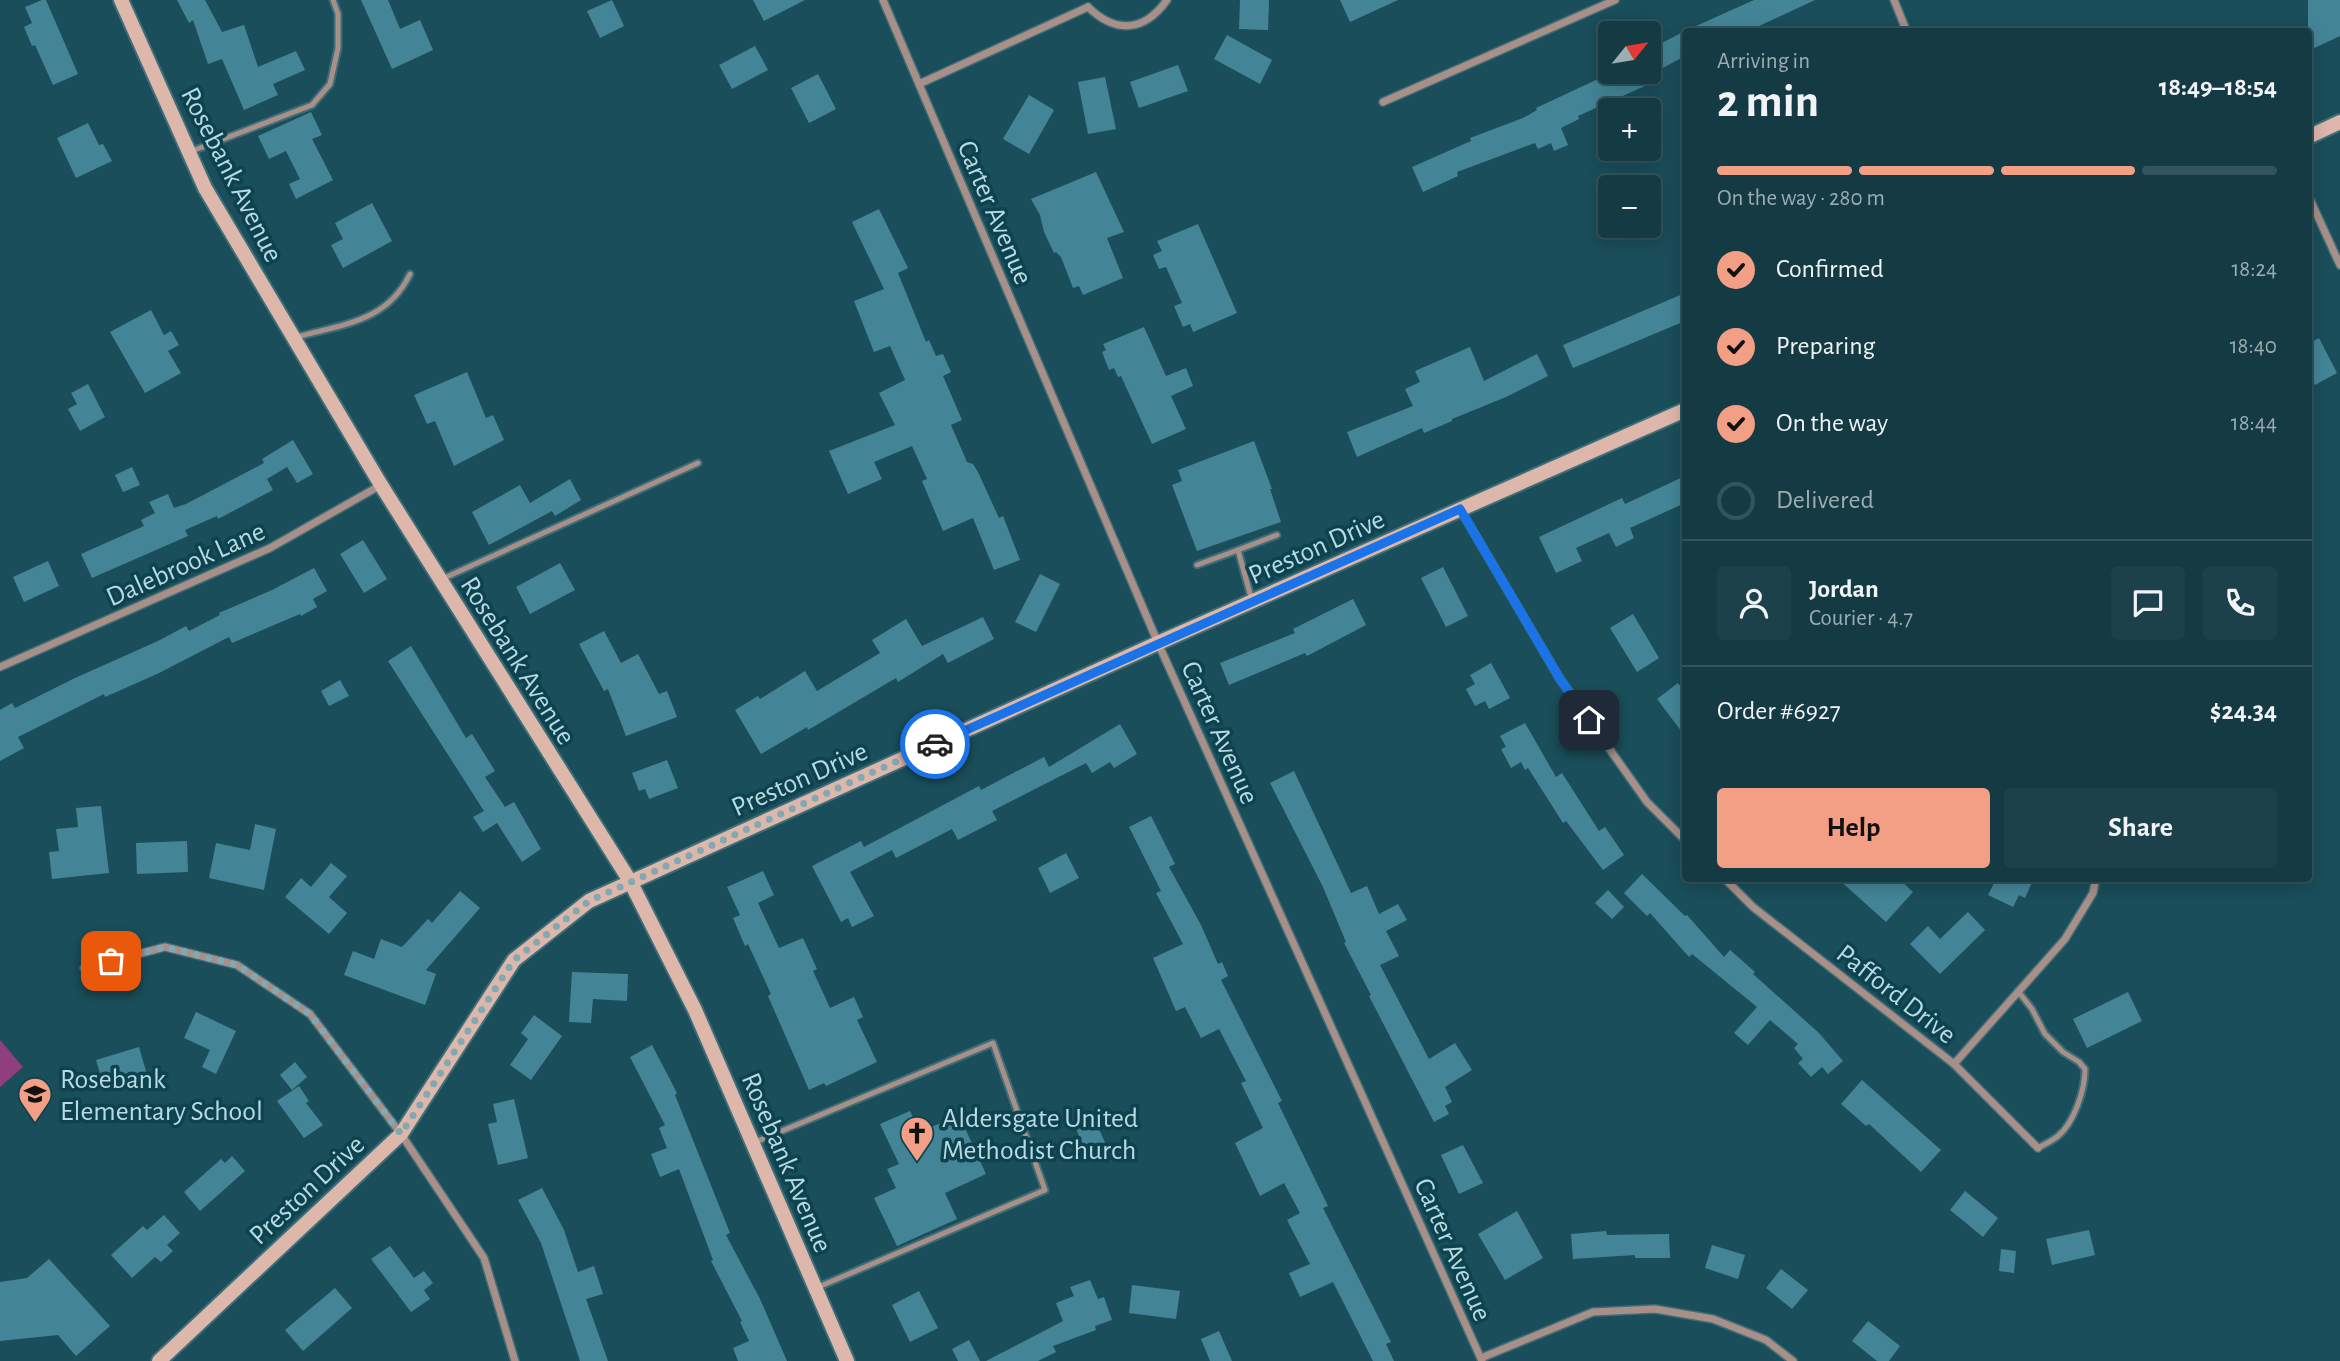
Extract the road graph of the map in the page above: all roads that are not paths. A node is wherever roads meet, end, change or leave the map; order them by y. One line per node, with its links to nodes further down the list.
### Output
1 (121, 0): 13 (street, Rosebank Avenue)
2 (334, 0): 13 (lane)
3 (883, 0): 9 (street, Carter Avenue)
4 (1167, 0): 7 (street)
5 (1615, 0): 10 (street)
6 (1894, 0): 8 (street)
7 (1089, 3): 9 (street)
8 (1905, 28)
9 (919, 84): 27 (street, Carter Avenue)
10 (1383, 102)
11 (2340, 122): 12 (street)
12 (2312, 135)
13 (189, 152): 17 (street, Rosebank Avenue)
14 (2312, 204): 15 (street)
15 (2340, 265)
16 (410, 274): 17 (lane)
17 (294, 337): 20 (street, Rosebank Avenue)
18 (1682, 411): 21 (street, Preston Drive)
19 (698, 464): 25 (lane)
20 (381, 485): 25 (street, Rosebank Avenue); 28 (street, Dalebrook Lane)
21 (1460, 509): 26 (street, Preston Drive); 29 (street)
22 (1277, 535): 23 (lane)
23 (1238, 550): 24 (lane); 26 (lane)
24 (1197, 565)
25 (440, 580): 30 (street, Rosebank Avenue)
26 (1252, 601): 27 (street, Preston Drive)
27 (1158, 643): 30 (street, Preston Drive); 40 (street, Carter Avenue)
28 (0, 667)
29 (1682, 837)
30 (630, 881): 36 (street, Preston Drive); 37 (street, Rosebank Avenue)
31 (1728, 882): 35 (street, Pafford Drive)
32 (2095, 882): 34 (street)
33 (85, 968): 36 (street)
34 (2018, 991): 35 (street); 38 (lane)
35 (1954, 1064): 38 (street, Pafford Drive)
36 (401, 1134): 41 (street, Preston Drive); 42 (street)
37 (753, 1143): 39 (street, Rosebank Avenue); 39 (lane)
38 (2038, 1148)
39 (816, 1288): 43 (street, Rosebank Avenue)
40 (1481, 1359): 44 (street)
41 (159, 1361)
42 (515, 1361)
43 (847, 1361)
44 (1793, 1361)

